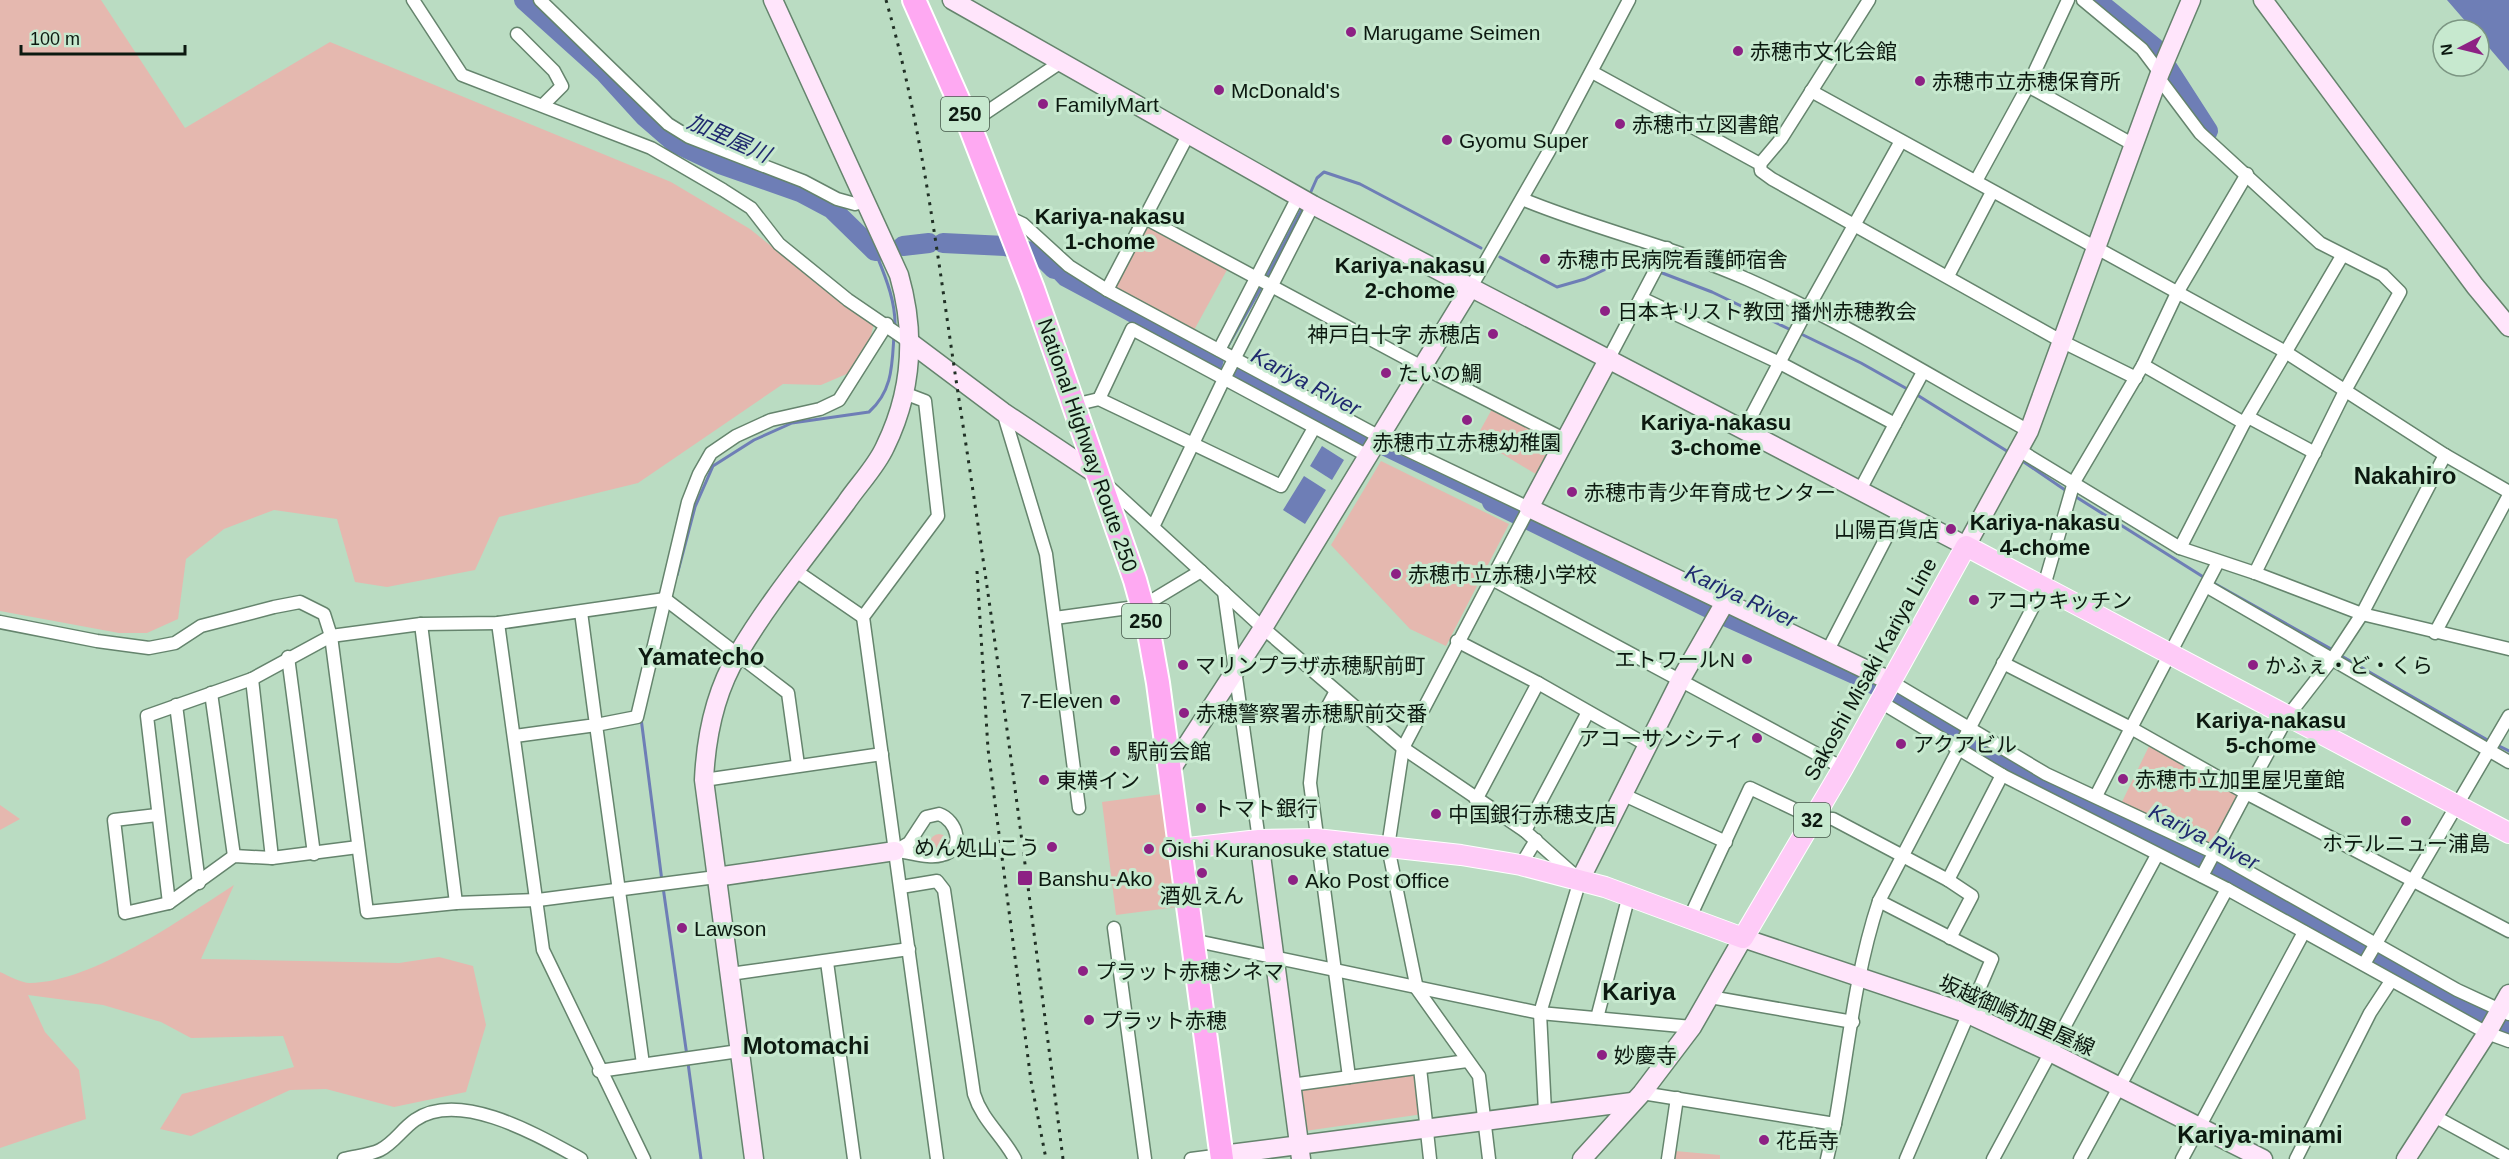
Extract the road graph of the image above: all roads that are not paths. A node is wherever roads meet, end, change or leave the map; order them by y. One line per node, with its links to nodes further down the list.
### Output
1 (413, 0): 18 (street)
2 (540, 0): 28 (street)
3 (773, 0): 28 (street)
4 (914, 0): 19 (highway, National Highway Route 250 / 250)
5 (952, 0): 13 (street)
6 (1629, 0): 15 (street)
7 (1869, 0): 17 (street)
8 (2068, 0): 16 (street)
9 (2083, 0): 14 (street)
10 (2191, 0): 14 (street)
11 (2263, 0): 45 (street)
12 (517, 34): 18 (street)
13 (1060, 62): 19 (street); 20 (street)
14 (2162, 69): 22 (street); 24 (street)
15 (1592, 72): 23 (street); 27 (street)
16 (2028, 86): 22 (street); 25 (street)
17 (1811, 90): 21 (street); 23 (street)
18 (543, 105): 44 (street)
19 (969, 124): 31 (highway, National Highway Route 250 / 250)
20 (1188, 135): 29 (street); 30 (street)
21 (1901, 141): 25 (street); 32 (street)
22 (2134, 145): 34 (street)
23 (1760, 164): 32 (street)
24 (2247, 174): 35 (street); 41 (street)
25 (1976, 181): 26 (street)
26 (1992, 192): 34 (street); 36 (street)
27 (1522, 200): 33 (street); 39 (street)
28 (866, 201): 47 (street)
29 (1305, 201): 37 (street); 38 (street); 39 (street)
30 (1145, 218): 37 (street); 40 (street)
31 (1009, 223): 40 (street); 60 (highway, National Highway Route 250 / 250)
32 (1854, 225): 36 (street); 43 (street)
33 (1667, 248): 42 (street); 43 (street)
34 (2097, 249): 41 (street); 46 (street)
35 (2342, 256): 48 (street); 58 (street)
36 (1948, 276): 46 (street)
37 (1257, 279): 38 (street); 49 (street)
38 (1271, 287): 49 (street); 53 (street)
39 (1471, 287): 50 (street); 53 (street)
40 (1107, 290): 49 (street)
41 (2177, 293): 48 (street); 52 (street)
42 (1641, 298): 50 (street); 51 (street)
43 (1808, 308): 51 (street); 54 (street)
44 (886, 324): 47 (street); 90 (street)
45 (2509, 327)
46 (2062, 342): 56 (street); 66 (street)
47 (911, 343): 57 (street); 61 (street)
48 (2284, 351): 58 (street); 62 (street)
49 (1228, 355): 55 (street); 69 (street)
50 (1609, 358): 65 (street); 67 (street)
51 (1780, 363): 63 (street); 65 (street)
52 (2143, 366): 56 (street); 62 (street)
53 (1424, 368): 67 (street); 69 (street)
54 (1923, 372): 63 (street); 66 (street)
55 (1225, 377): 59 (street); 64 (street); 68 (street)
56 (2136, 378): 74 (street)
57 (904, 393): 83 (street); 95 (street)
58 (2346, 393): 71 (street); 72 (street)
59 (1099, 399): 60 (street); 68 (street)
60 (1074, 405): 73 (highway, National Highway Route 250 / 250)
61 (1003, 412): 73 (street); 96 (street)
62 (2246, 420): 71 (street); 81 (street)
63 (1895, 424): 75 (street)
64 (1314, 428): 68 (street); 69 (street)
65 (1744, 430): 75 (street)
66 (2029, 431): 70 (street)
67 (1564, 440): 78 (street)
68 (1193, 443): 79 (street)
69 (1374, 447): 78 (street); 100 (street)
70 (2019, 450): 74 (street); 80 (street)
71 (2315, 453): 85 (street)
72 (2445, 455): 76 (street); 94 (street)
73 (1099, 476): 79 (street); 92 (highway, National Highway Route 250 / 250)
74 (2074, 482): 81 (street); 87 (street)
75 (1860, 490): 77 (street)
76 (2509, 493): 101 (street)
77 (1900, 511): 80 (street); 105 (street)
78 (1525, 515): 86 (street); 91 (street)
79 (1153, 527): 84 (street)
80 (1966, 546): 87 (main road, Sakoshi Misaki Kariya Line); 114 (main road, Sakoshi Misaki Kariya Line / 32)
81 (2180, 548): 82 (street)
82 (2218, 562): 85 (street); 88 (street)
83 (796, 571): 95 (street); 107 (street)
84 (1201, 571): 89 (street); 92 (street)
85 (2255, 573): 94 (street)
86 (1490, 578): 103 (street); 113 (street)
87 (2044, 586): 106 (main road, Sakoshi Misaki Kariya Line); 110 (street)
88 (2206, 586): 106 (street); 109 (street)
89 (1224, 592): 100 (street); 111 (street)
90 (665, 599): 93 (street); 107 (street); 123 (street)
91 (1725, 604): 105 (street); 113 (street)
92 (1143, 606): 96 (street); 135 (highway, National Highway Route 250 / 250)
93 (581, 612): 98 (street); 123 (street)
94 (2362, 614): 101 (street); 109 (street)
95 (863, 617): 131 (street)
96 (1055, 618): 143 (street)
97 (0, 622): 102 (street)
98 (498, 623): 99 (street); 126 (street)
99 (421, 624): 102 (street); 176 (street)
100 (1263, 628): 111 (street); 116 (street)
101 (2435, 633): 104 (street)
102 (331, 636): 108 (street); 152 (street)
103 (1457, 640): 115 (street); 128 (street)
104 (2509, 649)
105 (1828, 650): 114 (street)
106 (2168, 653): 121 (main road, Sakoshi Misaki Kariya Line); 125 (street)
107 (738, 654): 133 (street); 137 (street)
108 (288, 657): 112 (street); 157 (street)
109 (2333, 658): 121 (street); 130 (street)
110 (2003, 663): 124 (street); 125 (street)
111 (1234, 672): 135 (street); 149 (street)
112 (252, 679): 117 (street); 161 (street)
113 (1681, 679): 127 (street); 134 (street)
114 (1890, 681): 118 (main road, Sakoshi Misaki Kariya Line / 32); 124 (street)
115 (1538, 683): 120 (street); 141 (street)
116 (1336, 691): 128 (street); 148 (street)
117 (211, 693): 119 (street); 159 (street)
118 (1879, 701): 129 (street); 134 (main road, Sakoshi Misaki Kariya Line / 32)
119 (176, 705): 144 (street); 168 (street)
120 (1588, 712): 127 (street); 146 (street)
121 (2288, 716): 138 (street); 142 (main road, Sakoshi Misaki Kariya Line)
122 (2509, 716): 130 (street)
123 (596, 725): 126 (street); 171 (street)
124 (1970, 728): 129 (street); 140 (street)
125 (2131, 728): 138 (street); 140 (street)
126 (515, 735): 173 (street)
127 (1647, 745): 139 (street)
128 (1403, 748): 141 (street); 153 (street)
129 (1958, 748): 136 (street); 160 (street)
130 (2489, 751): 132 (street); 142 (street)
131 (882, 754): 133 (street); 155 (street)
132 (2509, 762)
133 (798, 765): 137 (street)
134 (1843, 768): 145 (main road, Sakoshi Misaki Kariya Line / 32)
135 (1170, 771): 154 (highway, National Highway Route 250 / 250)
136 (2002, 775): 158 (street); 167 (street)
137 (704, 780): 164 (street)
138 (2246, 793): 156 (street); 165 (street)
139 (1622, 794): 151 (street); 166 (street)
140 (2096, 796): 156 (street)
141 (1476, 800): 146 (street)
142 (2458, 806): 147 (main road, Sakoshi Misaki Kariya Line); 165 (street)
143 (1079, 808)
144 (157, 815): 175 (street); 175 (street)
145 (1813, 818): 151 (street); 160 (street); 181 (main road, Sakoshi Misaki Kariya Line / 32)
146 (1525, 831): 150 (street)
147 (2509, 833)
148 (1316, 839): 149 (main road); 153 (main road); 189 (street)
149 (1259, 840): 154 (main road); 186 (street)
150 (1536, 840): 162 (street); 166 (street)
151 (1726, 842): 177 (street)
152 (358, 847): 157 (street); 176 (street)
153 (1388, 847): 162 (main road); 193 (street)
154 (1179, 849): 183 (highway, National Highway Route 250 / 250)
155 (895, 851): 155 (street); 164 (street); 169 (street)
156 (2215, 853): 163 (street); 184 (street)
157 (314, 854): 161 (street)
158 (2157, 855): 163 (street); 204 (street)
159 (234, 856): 161 (street); 168 (street)
160 (1903, 856): 167 (street); 174 (street)
161 (272, 858)
162 (1521, 865): 166 (main road)
163 (2202, 876): 170 (street)
164 (716, 877): 171 (street); 190 (street)
165 (2414, 879): 179 (street); 184 (street)
166 (1580, 880): 172 (main road); 196 (street)
167 (1948, 880): 182 (street)
168 (199, 883): 175 (street)
169 (901, 887): 185 (street); 229 (street)
170 (2227, 889): 180 (street); 211 (street)
171 (620, 890): 173 (street); 206 (street)
172 (1629, 895): 177 (main road); 198 (street)
173 (538, 900): 176 (street); 208 (street)
174 (1879, 901): 182 (street); 191 (street)
175 (168, 903)
176 (456, 903)
177 (1690, 917): 181 (main road)
178 (1114, 928): 230 (street)
179 (2509, 931)
180 (2304, 932): 188 (street); 218 (street)
181 (1743, 938): 191 (street, 坂越御崎加里屋線); 194 (street)
182 (1950, 938): 197 (street)
183 (1192, 940): 186 (street); 221 (highway, National Highway Route 250 / 250)
184 (2377, 943): 188 (street); 195 (street)
185 (909, 949): 187 (street); 228 (street)
186 (1274, 958): 189 (street); 210 (street)
187 (827, 962): 190 (street); 227 (street)
188 (2364, 964): 192 (street)
189 (1335, 971): 193 (street); 209 (street)
190 (730, 974): 203 (street)
191 (1859, 977): 197 (street, 坂越御崎加里屋線); 199 (street)
192 (2391, 981): 201 (street); 242 (street)
193 (1417, 989): 196 (street); 205 (street)
194 (1710, 997): 199 (street); 200 (street)
195 (2504, 1008): 201 (street)
196 (1540, 1013): 198 (street); 214 (street)
197 (1966, 1013): 204 (street, 坂越御崎加里屋線); 237 (street)
198 (1597, 1018): 200 (street)
199 (1853, 1022): 217 (street)
200 (1692, 1027): 212 (street)
201 (2488, 1032): 202 (street); 215 (street)
202 (2509, 1041)
203 (739, 1051): 206 (street); 226 (street)
204 (2052, 1053): 211 (street, 坂越御崎加里屋線); 238 (street)
205 (1467, 1061): 207 (street); 216 (street)
206 (643, 1064): 208 (street)
207 (1420, 1068): 209 (street); 219 (street)
208 (599, 1071): 225 (street)
209 (1349, 1077): 210 (street)
210 (1290, 1085): 220 (street)
211 (2118, 1086): 218 (street, 坂越御崎加里屋線); 239 (street)
212 (1637, 1097): 213 (street); 214 (street); 234 (street)
213 (1677, 1098): 217 (street); 235 (street)
214 (1545, 1112): 216 (street)
215 (2434, 1116): 222 (street); 243 (street)
216 (1486, 1120): 219 (street); 233 (street)
217 (1835, 1124): 236 (street)
218 (2199, 1126): 240 (street); 241 (street, 坂越御崎加里屋線)
219 (1426, 1128): 220 (street); 232 (street)
220 (1300, 1152): 221 (street)
221 (1222, 1157): 231 (street)
222 (2509, 1157)
223 (344, 1159): 224 (street)
224 (581, 1159)
225 (644, 1159)
226 (754, 1159)
227 (854, 1159)
228 (937, 1159)
229 (1016, 1159)
230 (1145, 1159)
231 (1191, 1159)
232 (1430, 1159)
233 (1489, 1159)
234 (1582, 1159)
235 (1668, 1159)
236 (1827, 1159)
237 (1906, 1159)
238 (1993, 1159)
239 (2080, 1159)
240 (2182, 1159)
241 (2263, 1159)
242 (2296, 1159)
243 (2406, 1159)

